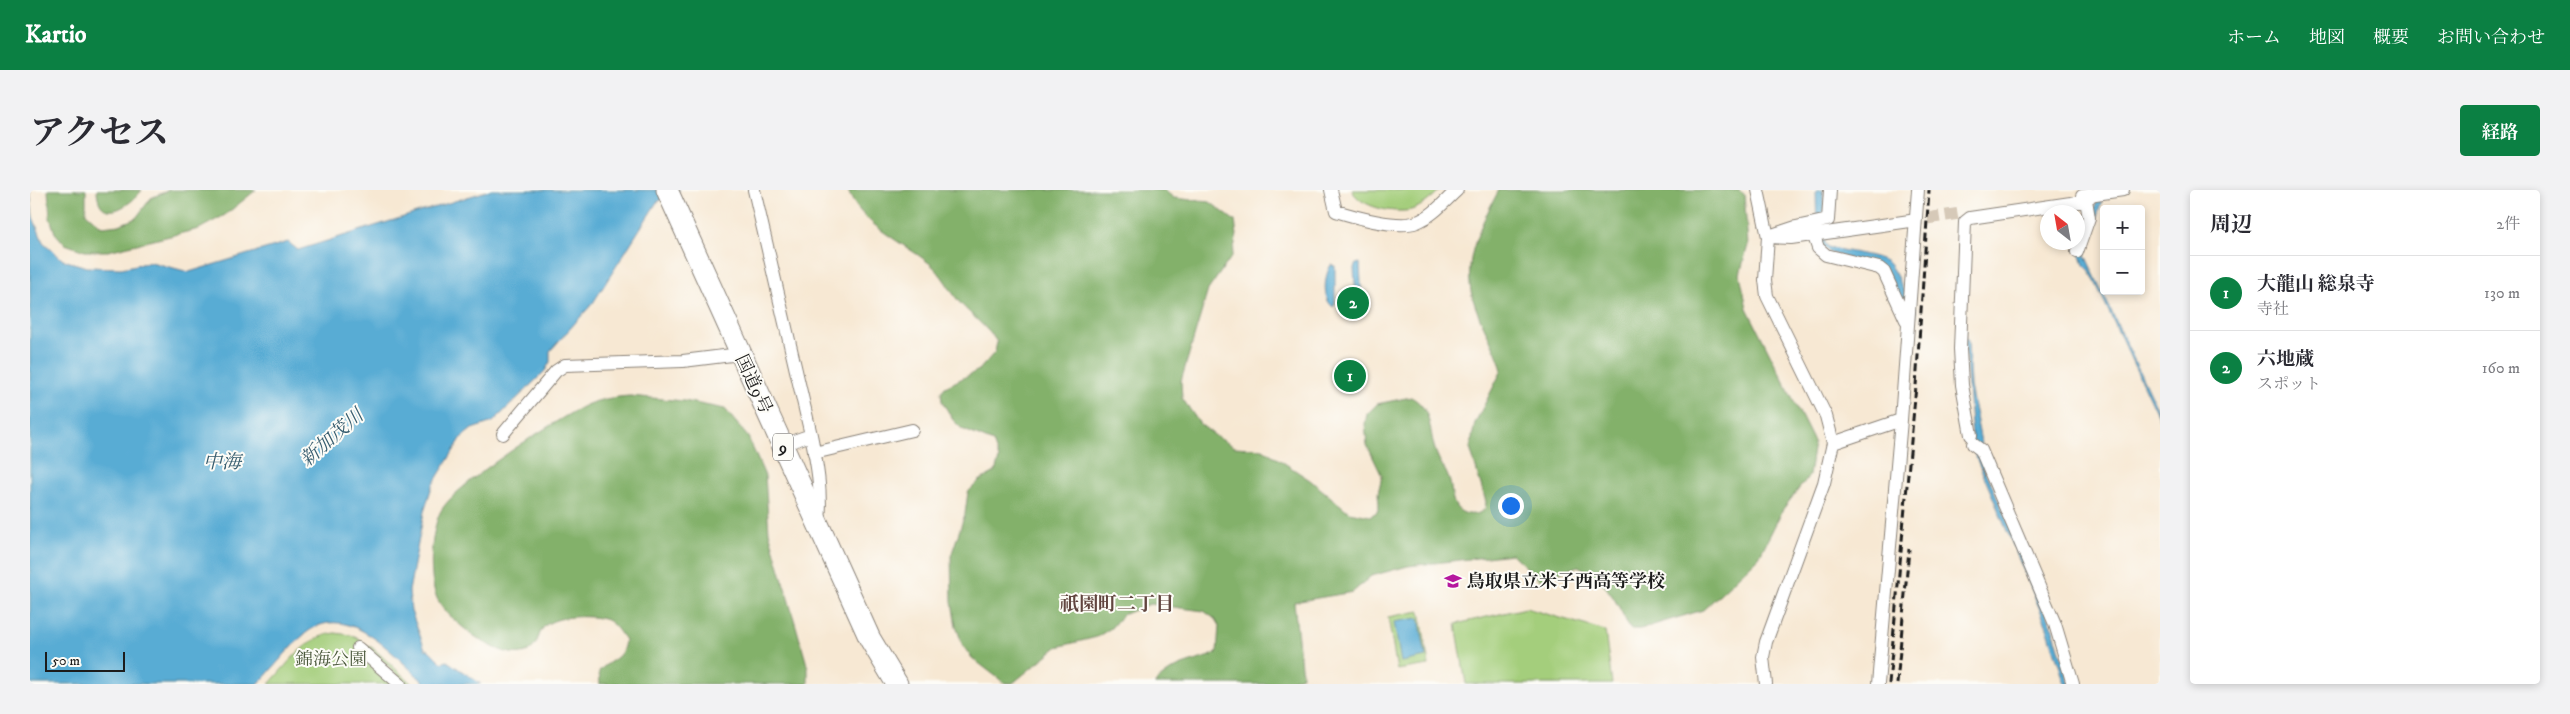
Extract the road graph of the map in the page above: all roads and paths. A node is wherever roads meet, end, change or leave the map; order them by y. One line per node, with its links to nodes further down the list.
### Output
1 (754, 190): 20 (street)
2 (1331, 190): 3 (street)
3 (1457, 190)
4 (1758, 190): 13 (street)
5 (1830, 190): 12 (street)
6 (1918, 190): 15 (street)
7 (2123, 190): 8 (street)
8 (2094, 196): 10 (street); 14 (street); 30 (street)
9 (671, 199): 16 (highway, 国道9号 / 9)
10 (1963, 213)
11 (1910, 221): 12 (street)
12 (1819, 229): 13 (street); 15 (street)
13 (1768, 237): 21 (street)
14 (2077, 252)
15 (1908, 322): 17 (street)
16 (740, 354): 19 (street); 22 (highway, 国道9号 / 9)
17 (1901, 420): 21 (street); 29 (street)
18 (912, 430): 23 (street)
19 (503, 434)
20 (811, 435): 22 (street); 23 (street)
21 (1833, 443): 28 (street)
22 (782, 445): 24 (highway, 国道9号 / 9)
23 (814, 453): 24 (street)
24 (818, 524): 27 (highway, 国道9号 / 9)
25 (358, 648): 26 (street)
26 (400, 684)
27 (897, 684)
28 (1766, 684)
29 (1878, 684)
30 (2072, 684)

